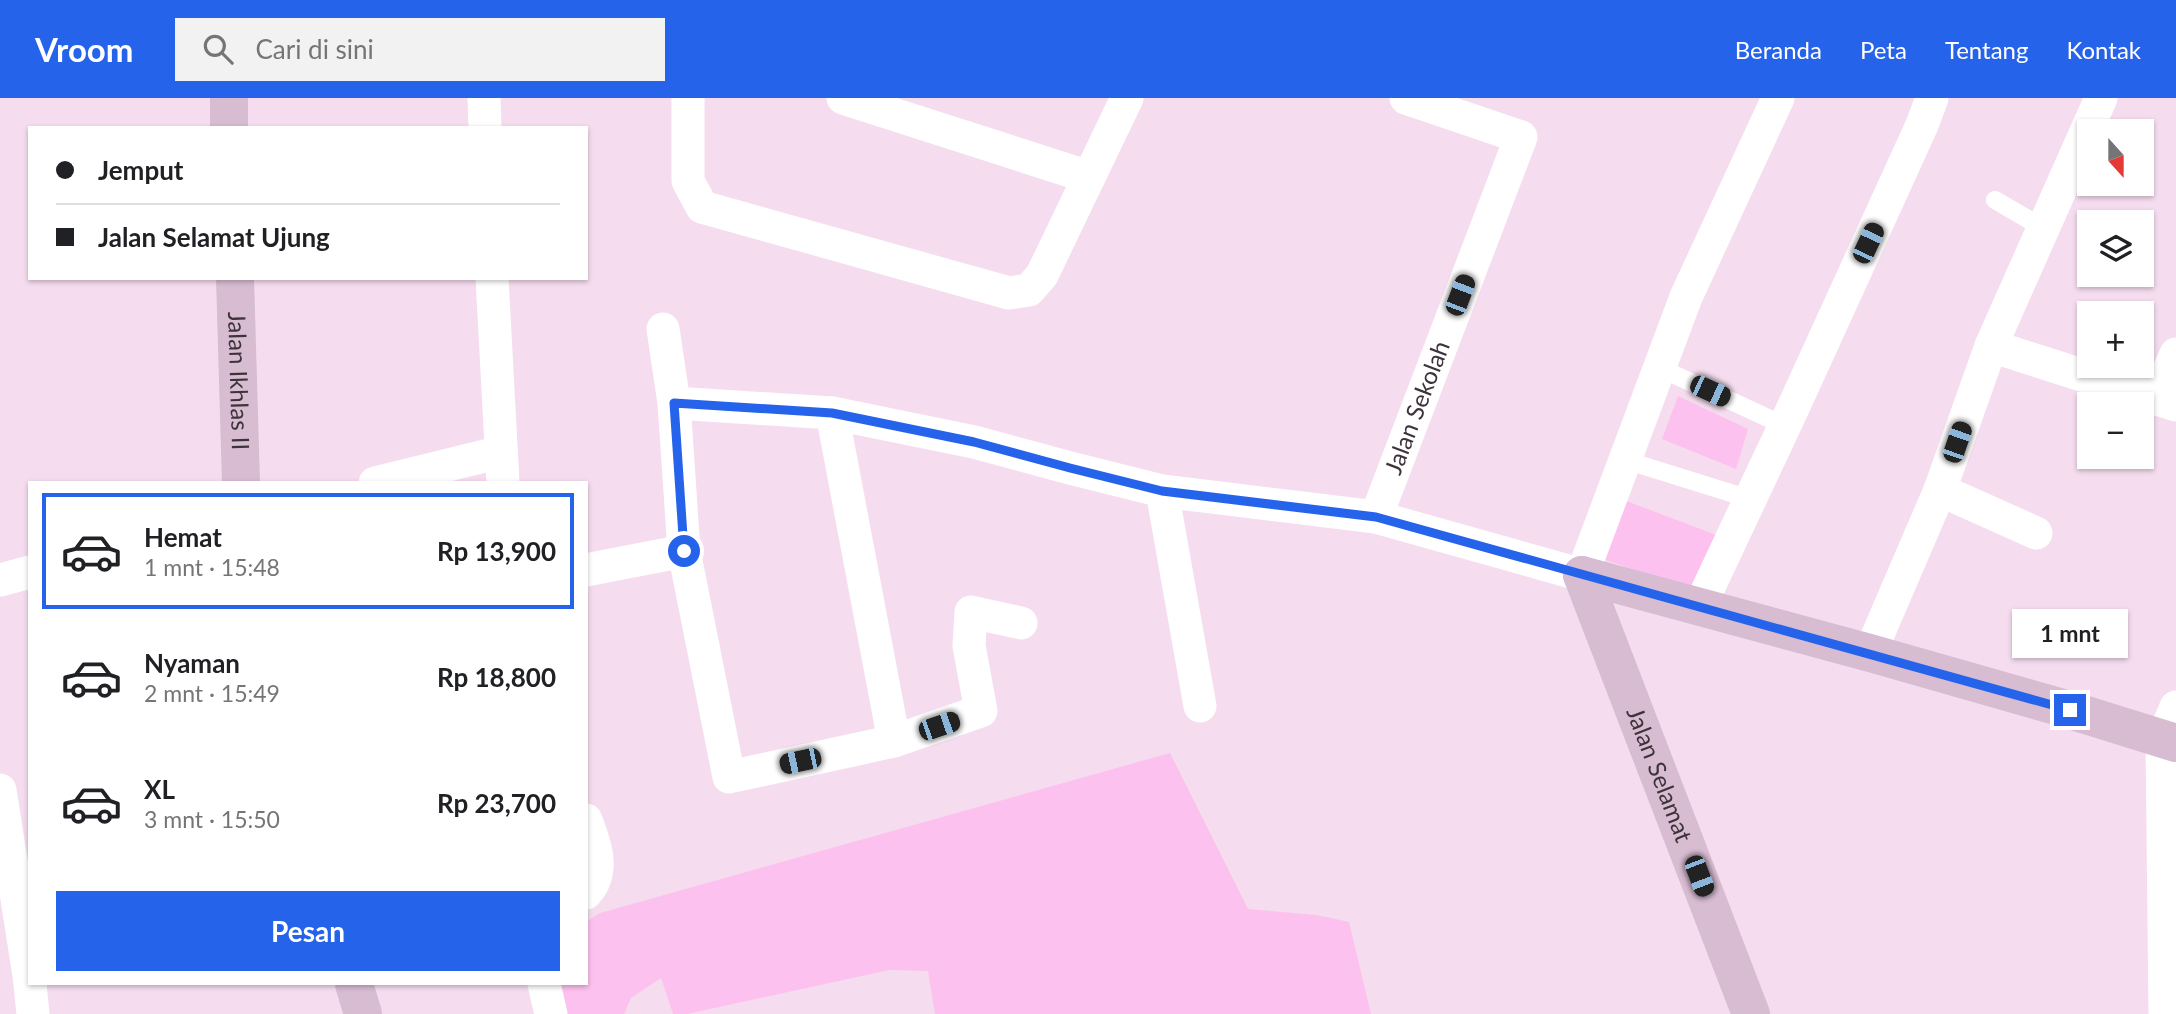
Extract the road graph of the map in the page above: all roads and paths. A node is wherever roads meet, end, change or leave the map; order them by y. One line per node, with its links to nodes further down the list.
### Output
1 (229, 98): 10 (street)
2 (484, 98): 11 (street)
3 (688, 98): 12 (street)
4 (843, 98): 12 (street)
5 (1127, 98): 12 (street)
6 (1406, 98): 32 (street, Jalan Sekolah)
7 (1778, 98): 20 (street)
8 (1932, 98): 24 (street)
9 (2101, 98): 14 (street)
10 (229, 126)
11 (485, 126)
12 (1089, 177)
13 (1994, 200): 14 (lane)
14 (2043, 228): 18 (street)
15 (234, 280): 27 (street, Jalan Ikhlas II)
16 (492, 280): 26 (street)
17 (663, 329): 22 (street)
18 (1991, 346): 21 (street); 29 (street)
19 (2176, 354): 21 (street)
20 (1660, 368): 24 (lane); 25 (street)
21 (2166, 402)
22 (674, 403): 23 (street); 34 (street)
23 (832, 413): 30 (street); 44 (street)
24 (1785, 426): 31 (street)
25 (1625, 460): 31 (lane); 37 (street)
26 (502, 467): 28 (street)
27 (241, 481)
28 (391, 481)
29 (1940, 490): 33 (street); 41 (street)
30 (1162, 491): 32 (street); 42 (street)
31 (1750, 499): 39 (street)
32 (1376, 517): 37 (street)
33 (2036, 533)
34 (684, 551): 35 (street); 44 (street)
35 (588, 570)
36 (28, 573): 38 (street)
37 (1582, 575): 39 (street); 55 (street, Jalan Selamat)
38 (0, 580)
39 (1699, 608): 41 (street)
40 (1021, 623): 44 (street)
41 (1870, 653): 43 (street)
42 (1200, 706)
43 (2171, 730): 56 (street)
44 (894, 741)
45 (0, 790): 48 (street)
46 (588, 826): 47 (street)
47 (588, 890)
48 (28, 970)
49 (30, 985): 52 (street)
50 (354, 985): 53 (street)
51 (544, 985): 54 (street)
52 (33, 1014)
53 (363, 1014)
54 (551, 1014)
55 (1751, 1014)
56 (2165, 1014)

